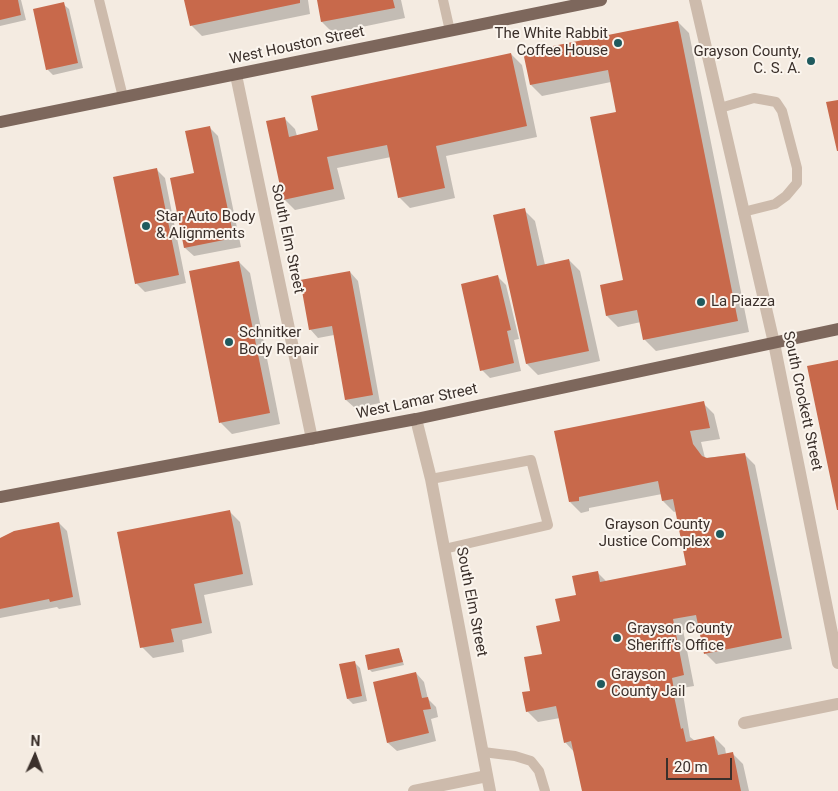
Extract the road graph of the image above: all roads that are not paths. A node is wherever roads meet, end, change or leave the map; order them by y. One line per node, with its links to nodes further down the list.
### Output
1 (99, 0): 7 (lane)
2 (443, 0): 5 (lane)
3 (601, 0): 5 (main road, West Houston Street)
4 (694, 0): 8 (street, South Crockett Street)
5 (450, 31): 6 (main road, West Houston Street)
6 (236, 75): 7 (main road, West Houston Street); 14 (street, South Elm Street)
7 (123, 97): 9 (main road, West Houston Street)
8 (720, 108): 10 (street, South Crockett Street); 10 (lane)
9 (0, 122)
10 (743, 212): 12 (street, South Crockett Street)
11 (838, 329): 12 (main road, West Lamar Street)
12 (774, 342): 13 (main road, West Lamar Street); 18 (street, South Crockett Street)
13 (416, 420): 14 (main road, West Lamar Street); 15 (street, South Elm Street)
14 (312, 440): 16 (main road, West Lamar Street)
15 (431, 479): 17 (street, South Elm Street); 17 (lane)
16 (0, 497)
17 (444, 549): 21 (street, South Elm Street)
18 (838, 663)
19 (838, 704): 20 (street)
20 (744, 723)
21 (483, 752): 22 (street, South Elm Street); 25 (lane)
22 (487, 776): 23 (street); 24 (street, South Elm Street)
23 (414, 791)
24 (490, 791)
25 (545, 791)

